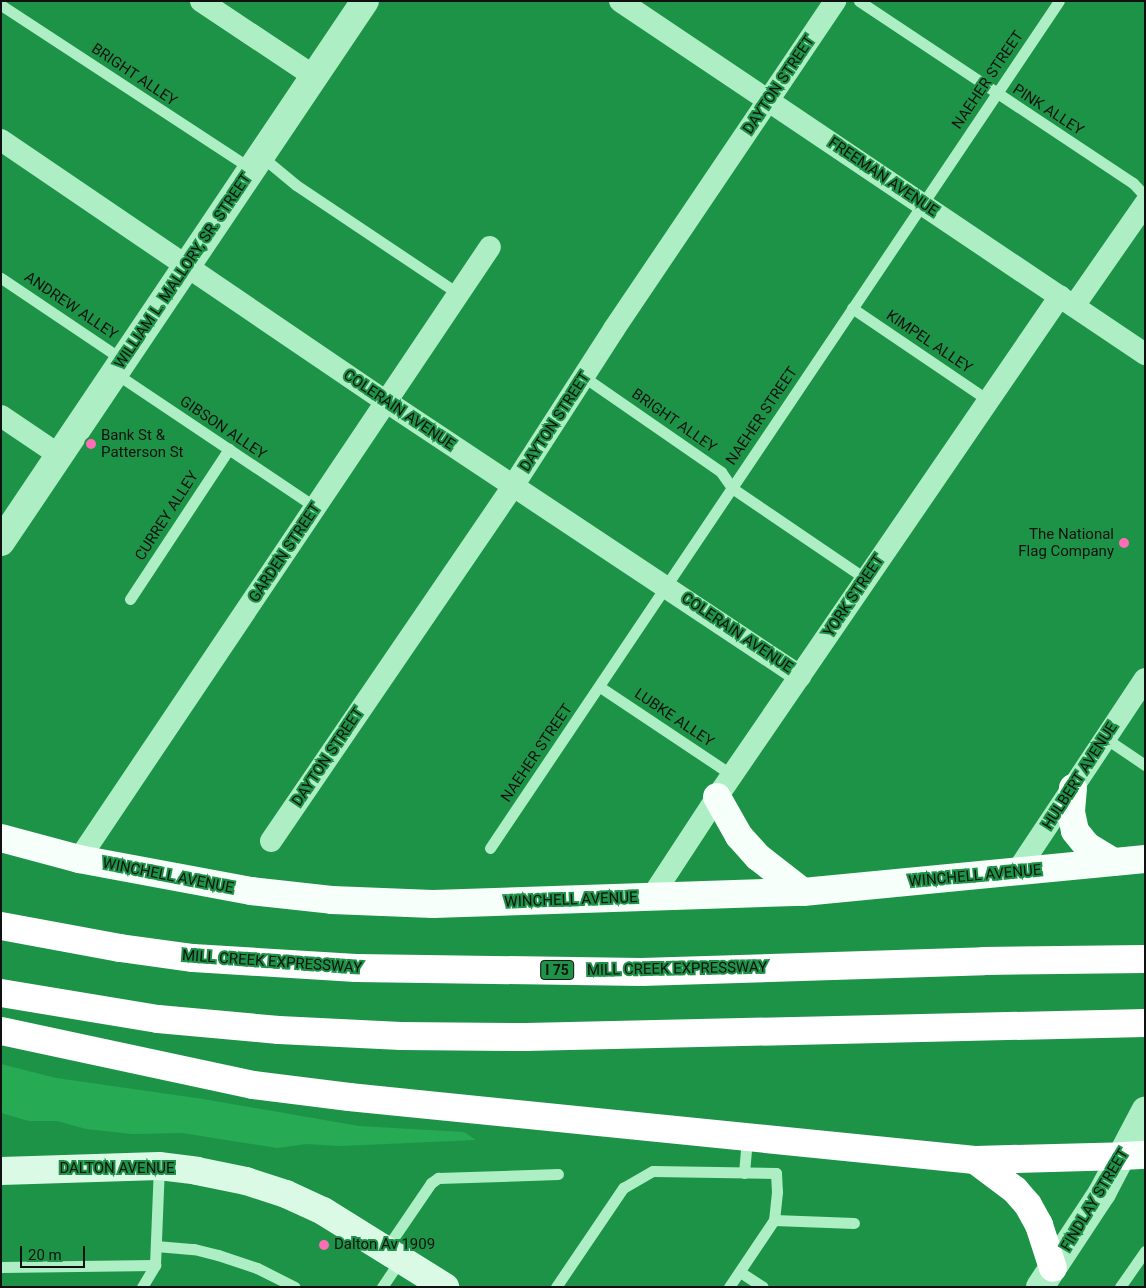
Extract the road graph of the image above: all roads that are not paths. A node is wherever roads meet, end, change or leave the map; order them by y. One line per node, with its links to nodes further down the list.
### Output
1 (201, 1): 8 (street)
2 (365, 1): 8 (street, WILLIAM L. MALLORY, SR. STREET)
3 (620, 1): 10 (street, FREEMAN AVENUE)
4 (835, 1): 10 (street, DAYTON STREET)
5 (859, 1): 9 (lane, PINK ALLEY)
6 (1058, 1): 9 (lane, NAEHER STREET)
7 (1, 4): 12 (lane, BRIGHT ALLEY)
8 (315, 77): 12 (street, WILLIAM L. MALLORY, SR. STREET)
9 (996, 94): 13 (lane, PINK ALLEY); 14 (lane, NAEHER STREET)
10 (770, 100): 14 (street, FREEMAN AVENUE); 24 (street, DAYTON STREET)
11 (1, 140): 17 (street, COLERAIN AVENUE)
12 (256, 163): 17 (street, WILLIAM L. MALLORY, SR. STREET); 19 (lane, BRIGHT ALLEY)
13 (1145, 196)
14 (922, 203): 20 (street, FREEMAN AVENUE); 21 (lane, NAEHER STREET)
15 (1145, 204): 20 (street, YORK STREET)
16 (490, 247): 19 (street, GARDEN STREET)
17 (186, 266): 23 (street, WILLIAM L. MALLORY, SR. STREET); 26 (street, COLERAIN AVENUE)
18 (1, 278): 23 (lane, ANDREW ALLEY)
19 (459, 294): 26 (street, GARDEN STREET)
20 (1067, 301): 22 (street, FREEMAN AVENUE); 25 (street, YORK STREET)
21 (852, 308): 25 (lane, KIMPEL ALLEY); 31 (lane, NAEHER STREET)
22 (1145, 354)
23 (119, 366): 28 (lane, GIBSON ALLEY); 29 (street, WILLIAM L. MALLORY, SR. STREET)
24 (584, 378): 30 (street, DAYTON STREET); 31 (lane, BRIGHT ALLEY)
25 (988, 400): 34 (street, YORK STREET)
26 (387, 402): 30 (street, COLERAIN AVENUE); 32 (street, GARDEN STREET)
27 (1, 416): 29 (street)
28 (229, 449): 32 (lane, GIBSON ALLEY); 36 (lane, CURREY ALLEY)
29 (59, 455): 33 (street, WILLIAM L. MALLORY, SR. STREET)
30 (513, 486): 35 (street, COLERAIN AVENUE); 45 (street, DAYTON STREET)
31 (732, 488): 34 (lane, BRIGHT ALLEY); 35 (lane, NAEHER STREET)
32 (315, 507): 47 (street, GARDEN STREET)
33 (1, 542)
34 (866, 579): 37 (street, YORK STREET)
35 (667, 586): 37 (street, COLERAIN AVENUE); 39 (lane, NAEHER STREET)
36 (130, 599)
37 (800, 676): 42 (street, YORK STREET)
38 (1145, 679): 40 (street, HULBERT AVENUE)
39 (600, 687): 42 (lane, LUBKE ALLEY); 46 (lane, NAEHER STREET)
40 (1105, 738): 41 (lane); 43 (street, HULBERT AVENUE)
41 (1145, 765)
42 (724, 786): 51 (main road); 52 (street, YORK STREET)
43 (1073, 788): 49 (main road); 50 (street, HULBERT AVENUE)
44 (1, 838): 47 (main road, WINCHELL AVENUE)
45 (271, 841)
46 (490, 848)
47 (79, 859): 52 (main road, WINCHELL AVENUE)
48 (1145, 859): 49 (main road, WINCHELL AVENUE)
49 (1114, 862): 50 (main road, WINCHELL AVENUE)
50 (1016, 873): 51 (main road, WINCHELL AVENUE)
51 (803, 892): 52 (main road, WINCHELL AVENUE)
52 (651, 898)
53 (1, 926): 54 (highway, MILL CREEK EXPRESSWAY / I 75)
54 (1145, 959)
55 (1, 992): 56 (highway)
56 (1145, 1023)
57 (1, 1031): 59 (highway)
58 (1145, 1111): 60 (street, FINDLAY STREET)
59 (747, 1138): 61 (highway); 64 (lane)
60 (1134, 1155): 61 (highway); 74 (street, FINDLAY STREET)
61 (975, 1160): 74 (highway)
62 (159, 1166): 63 (main road, DALTON AVENUE); 68 (lane); 70 (main road, DALTON AVENUE)
63 (1, 1171)
64 (744, 1173): 66 (lane); 79 (lane)
65 (558, 1174): 70 (lane)
66 (774, 1220): 67 (lane); 73 (lane)
67 (854, 1223)
68 (156, 1246): 71 (lane); 76 (lane)
69 (1145, 1251): 82 (lane)
70 (394, 1253): 77 (lane); 78 (main road, DALTON AVENUE)
71 (155, 1265): 72 (lane); 75 (lane)
72 (1, 1267)
73 (740, 1272): 80 (lane); 81 (lane)
74 (1047, 1278)
75 (142, 1287)
76 (295, 1287)
77 (382, 1287)
78 (445, 1287)
79 (556, 1287)
80 (729, 1287)
81 (763, 1287)
82 (1120, 1287)

